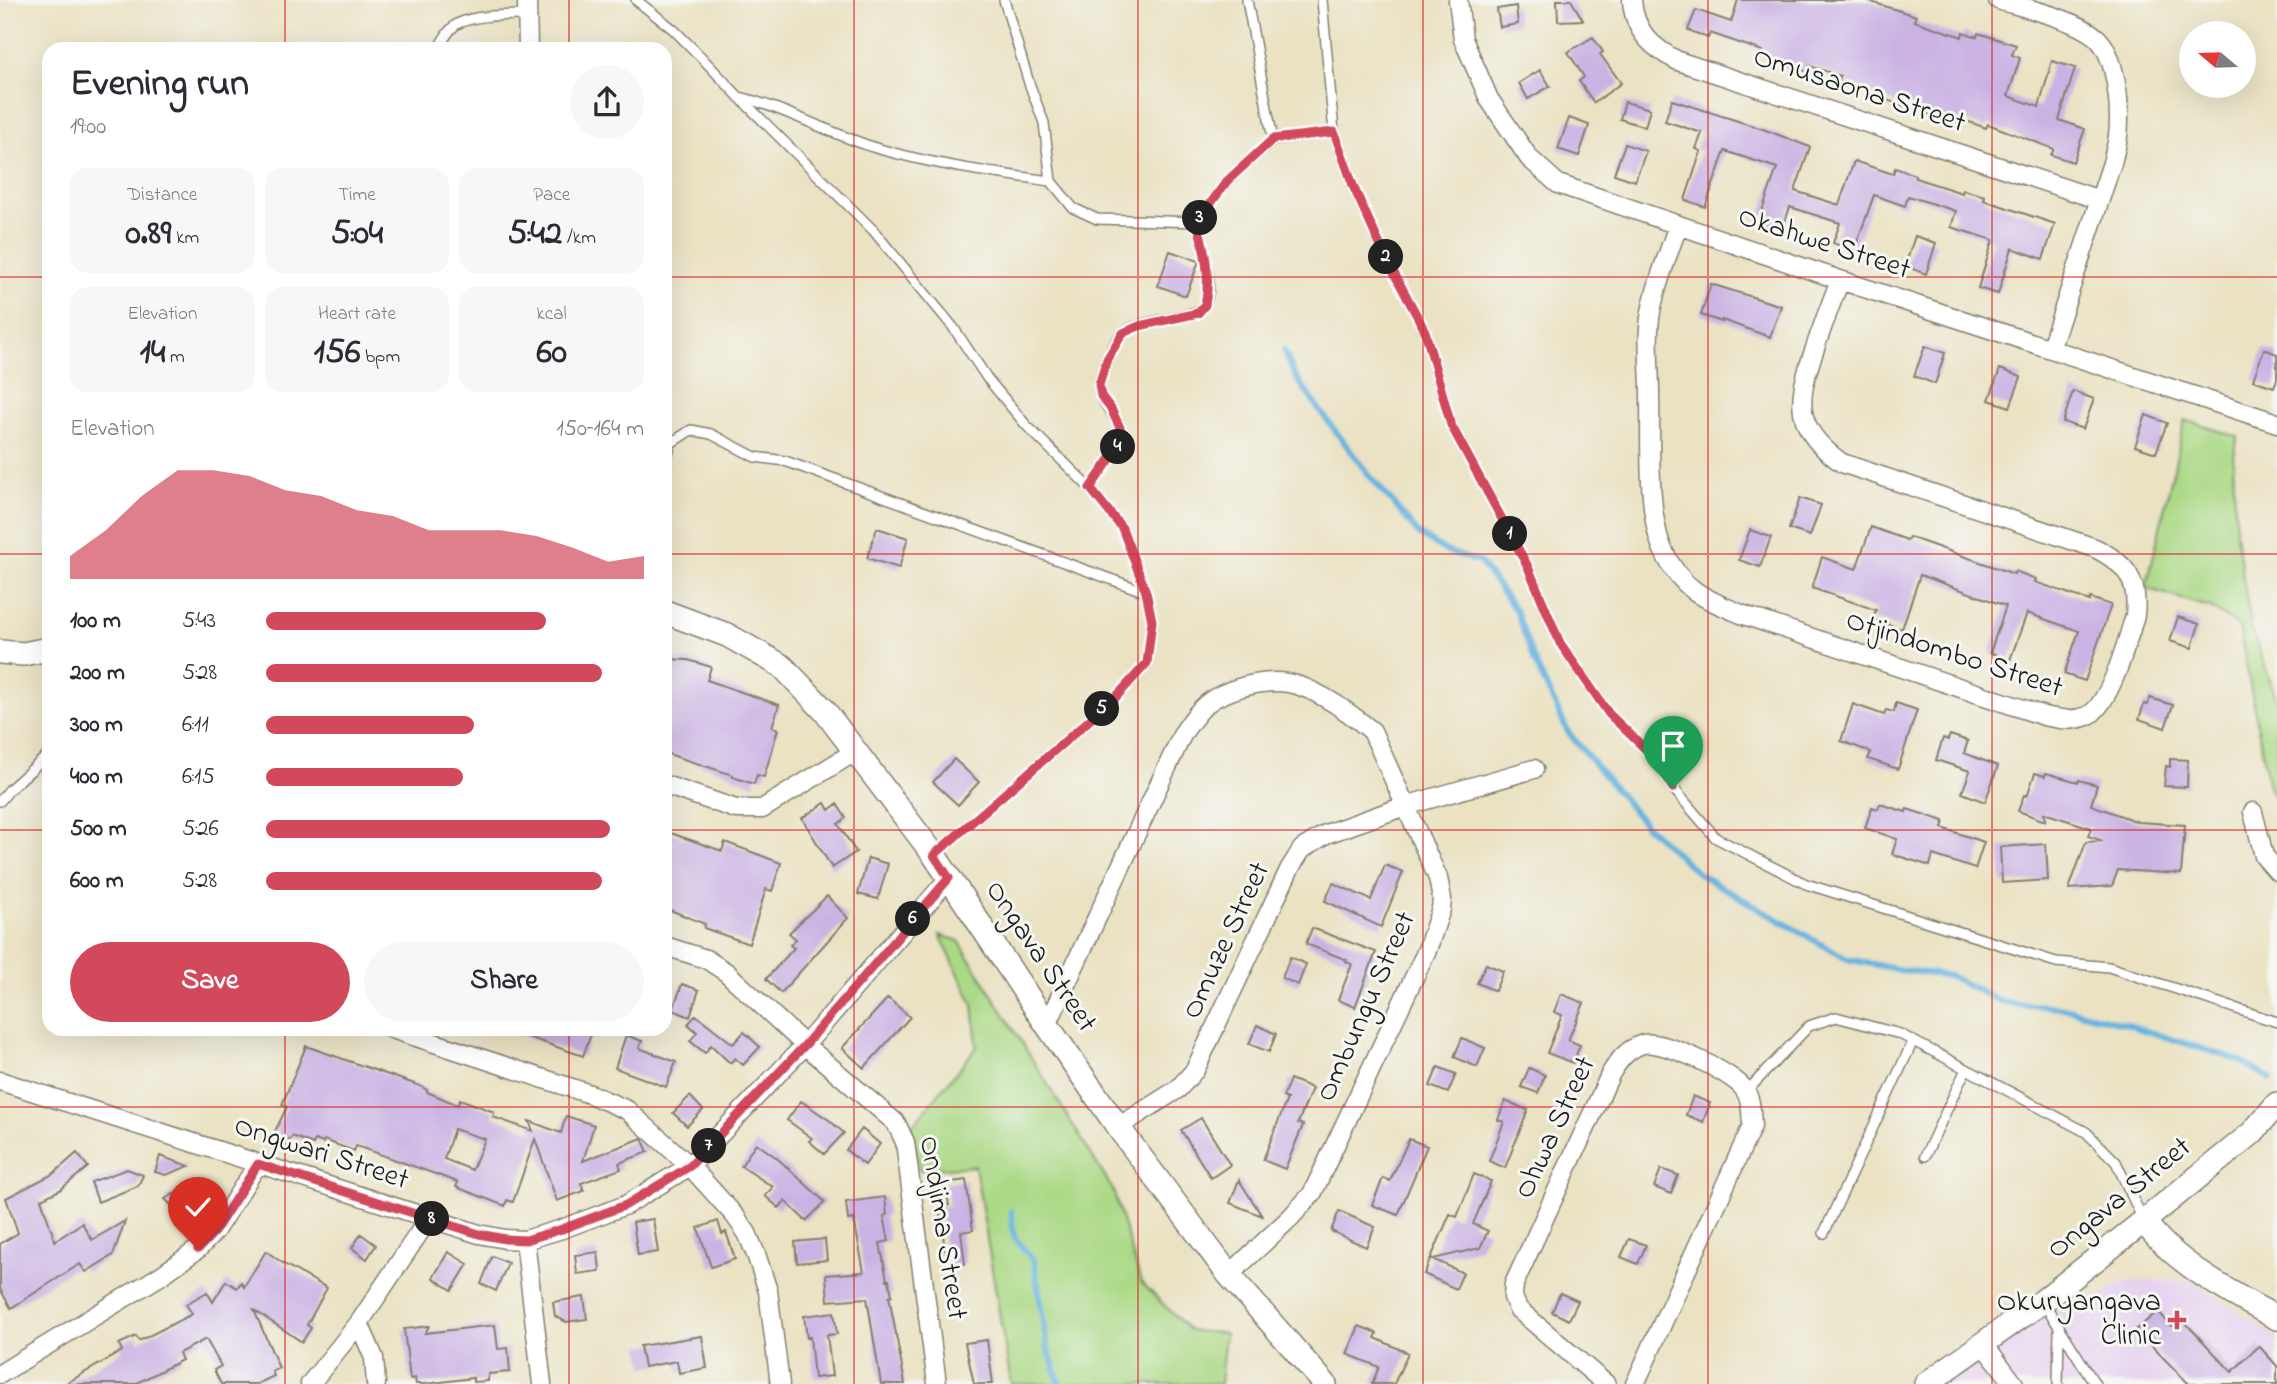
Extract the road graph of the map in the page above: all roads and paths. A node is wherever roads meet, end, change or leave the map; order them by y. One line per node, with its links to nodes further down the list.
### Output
1 (636, 0): 12 (lane)
2 (1004, 0): 15 (lane)
3 (1247, 0): 14 (lane)
4 (1322, 0): 13 (lane)
5 (1458, 0): 18 (street, Okahwe Street)
6 (1632, 0): 16 (street, Omusaona Street)
7 (1998, 0): 9 (street)
8 (527, 8): 10 (lane); 11 (street)
9 (2051, 8): 16 (street)
10 (442, 42)
11 (528, 42)
12 (738, 96): 15 (lane); 23 (lane)
13 (1334, 132): 14 (lane); 39 (lane)
14 (1273, 139): 17 (lane)
15 (1051, 181): 17 (lane)
16 (2100, 200): 20 (street)
17 (1197, 222): 23 (lane)
18 (1678, 225): 19 (street, Okahwe Street); 19 (street, Otjindombo Street)
19 (1840, 280): 20 (street, Okahwe Street)
20 (2051, 347): 21 (street, Okahwe Street)
21 (2277, 423)
22 (672, 442): 24 (lane)
23 (1090, 488): 24 (lane)
24 (1146, 592): 35 (lane)
25 (672, 615): 28 (street, Ongava Street)
26 (42, 650): 27 (street)
27 (0, 652)
28 (856, 751): 31 (street); 35 (street, Ongava Street)
29 (42, 760): 32 (lane)
30 (1534, 769): 33 (street, Omuze Street)
31 (672, 787)
32 (0, 801)
33 (1405, 806): 40 (street, Ombungu Street); 48 (street, Omuze Street); 56 (street, Ombungu Street)
34 (2253, 812): 36 (street)
35 (934, 855): 37 (street, Ongava Street)
36 (2277, 871)
37 (949, 878): 40 (street, Ongava Street); 43 (street, Ongwari Street)
38 (672, 948): 43 (street, Ondjima Street)
39 (2277, 1022)
40 (1047, 1025): 48 (street, Ongava Street)
41 (413, 1036): 51 (street)
42 (1913, 1041): 44 (lane); 46 (lane); 54 (lane)
43 (805, 1045): 51 (street, Ongwari Street); 67 (street, Ondjima Street)
44 (1966, 1069): 49 (lane); 53 (lane)
45 (0, 1080): 50 (street, Ongwari Street)
46 (1746, 1092): 69 (street, Ohwa Street); 70 (street)
47 (2277, 1104): 53 (street, Ongava Street)
48 (1118, 1127): 56 (street, Ongava Street)
49 (1925, 1156)
50 (258, 1164): 52 (street, Ongwari Street); 62 (street)
51 (690, 1166): 55 (street, Ongwari Street); 66 (street)
52 (429, 1218): 55 (street, Ongwari Street); 59 (street)
53 (2144, 1221): 57 (street, Ongava Street); 58 (street)
54 (1824, 1233)
55 (526, 1240): 65 (street)
56 (1229, 1275): 68 (street, Ongava Street)
57 (2043, 1301): 60 (lane); 61 (street, Ongava Street)
58 (2277, 1318)
59 (359, 1323): 63 (street); 64 (street)
60 (2059, 1326): 73 (lane); 74 (lane)
61 (1983, 1343): 71 (street, Ongava Street); 72 (street)
62 (0, 1374)
63 (310, 1384)
64 (376, 1384)
65 (542, 1384)
66 (780, 1384)
67 (937, 1384)
68 (1325, 1384)
69 (1606, 1384)
70 (1635, 1384)
71 (1926, 1384)
72 (2014, 1384)
73 (2058, 1384)
74 (2095, 1384)

